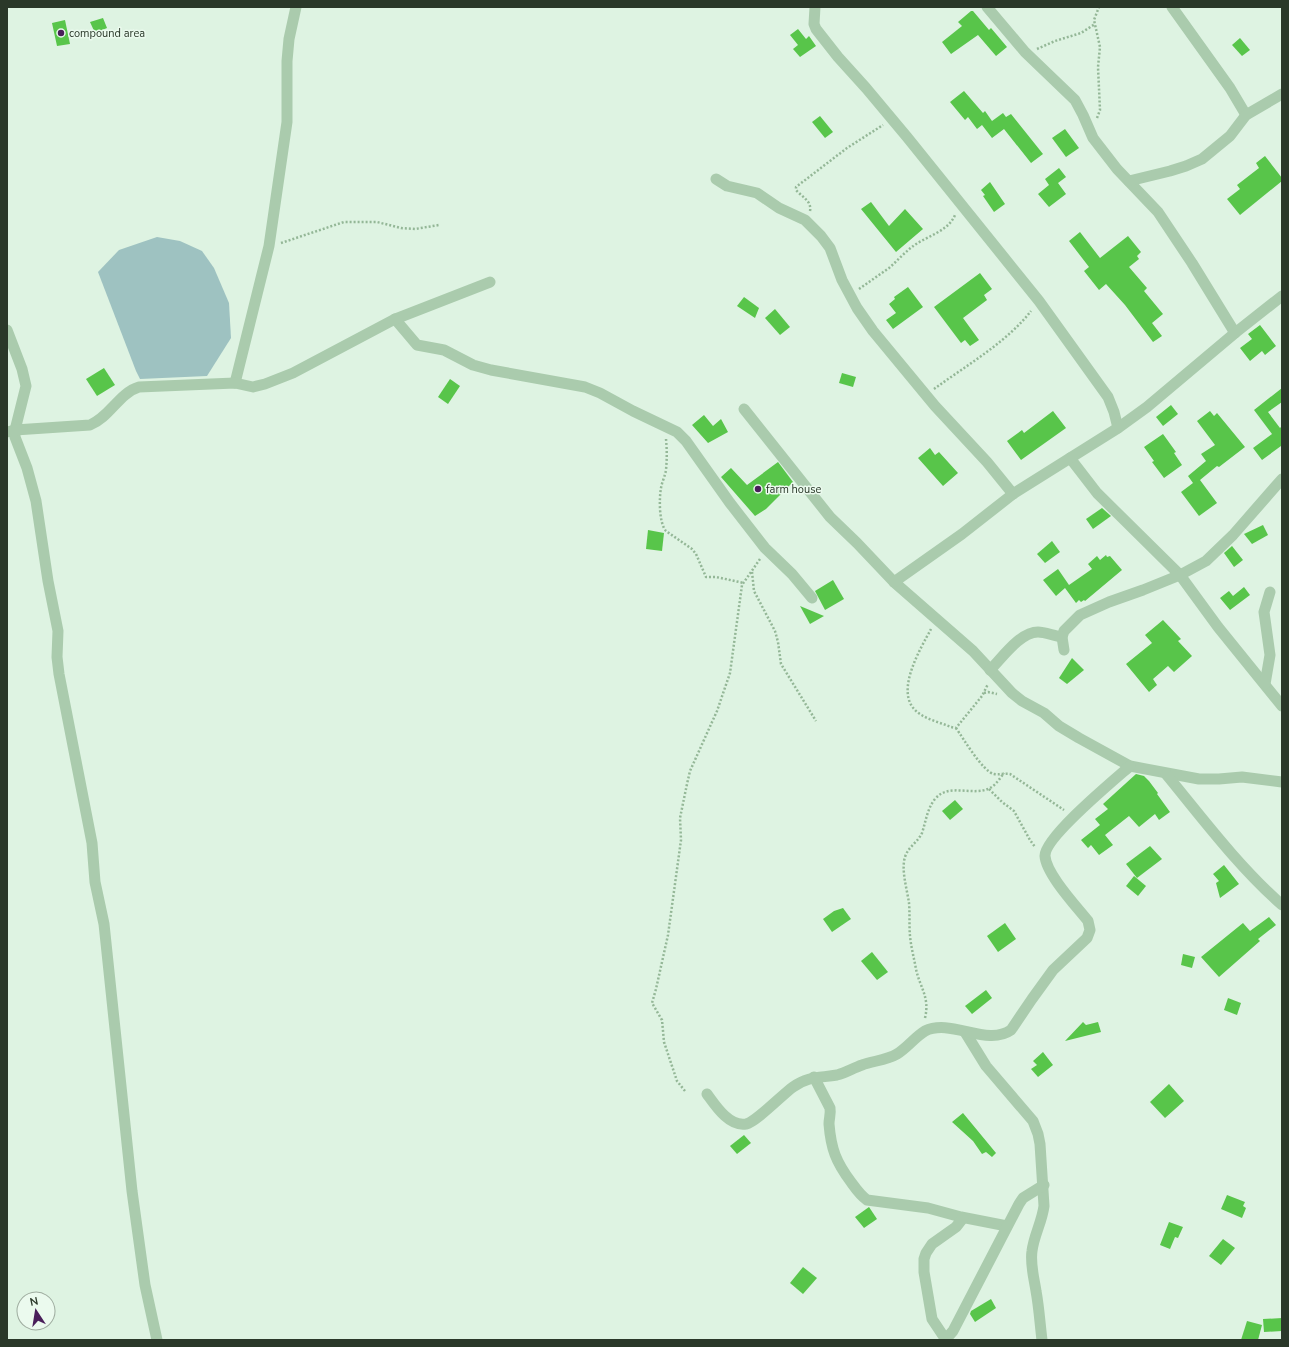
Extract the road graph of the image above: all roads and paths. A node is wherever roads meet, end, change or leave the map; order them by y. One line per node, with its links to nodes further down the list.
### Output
1 (296, 7): 17 (street)
2 (815, 7): 10 (street)
3 (987, 7): 7 (street)
4 (1099, 7): 6 (path)
5 (1172, 7): 9 (street)
6 (1095, 24): 7 (path); 11 (path)
7 (1025, 52): 11 (street)
8 (1282, 94): 9 (street)
9 (1246, 115): 13 (street)
10 (892, 119): 14 (street); 15 (path)
11 (1088, 127): 13 (street)
12 (716, 179): 15 (street)
13 (1129, 181): 24 (street)
14 (960, 204): 19 (path); 21 (street)
15 (805, 220): 19 (street)
16 (438, 225): 17 (path)
17 (269, 246): 25 (street)
18 (490, 282): 22 (street)
19 (850, 295): 26 (street)
20 (1282, 296): 24 (street)
21 (1039, 301): 26 (path); 29 (street)
22 (395, 319): 25 (street); 28 (street)
23 (7, 330): 30 (street)
24 (1235, 333): 29 (street)
25 (235, 383): 30 (street)
26 (926, 395): 33 (street)
27 (744, 409): 37 (street)
28 (664, 426): 34 (street); 38 (path)
29 (1118, 428): 31 (street)
30 (11, 431): 65 (street)
31 (1070, 458): 33 (street); 36 (street)
32 (1282, 479): 36 (street)
33 (1013, 494): 37 (street)
34 (765, 548): 35 (path); 40 (street)
35 (752, 572): 38 (path); 47 (path)
36 (1180, 575): 42 (street); 45 (street)
37 (894, 582): 41 (street)
38 (744, 583): 60 (path)
39 (1270, 592): 45 (street)
40 (812, 598)
41 (936, 620): 44 (street); 48 (path)
42 (1062, 636): 43 (street); 44 (street)
43 (1064, 650)
44 (991, 671): 48 (path); 49 (street)
45 (1265, 684): 46 (street)
46 (1282, 706)
47 (816, 721)
48 (956, 728): 50 (path)
49 (1130, 766): 51 (street); 54 (street)
50 (1004, 773): 53 (path); 54 (path)
51 (1166, 774): 52 (street); 56 (street)
52 (1282, 782)
53 (989, 789): 55 (path); 58 (path)
54 (1074, 817): 55 (street)
55 (1045, 855): 57 (street)
56 (1282, 905)
57 (965, 1032): 58 (street); 62 (street)
58 (919, 1036): 59 (street)
59 (814, 1077): 61 (street); 63 (street)
60 (685, 1091)
61 (707, 1094)
62 (1044, 1185): 64 (street); 67 (street)
63 (963, 1218): 64 (street); 66 (street)
64 (1007, 1226): 66 (street)
65 (157, 1340)
66 (945, 1340)
67 (1042, 1340)

